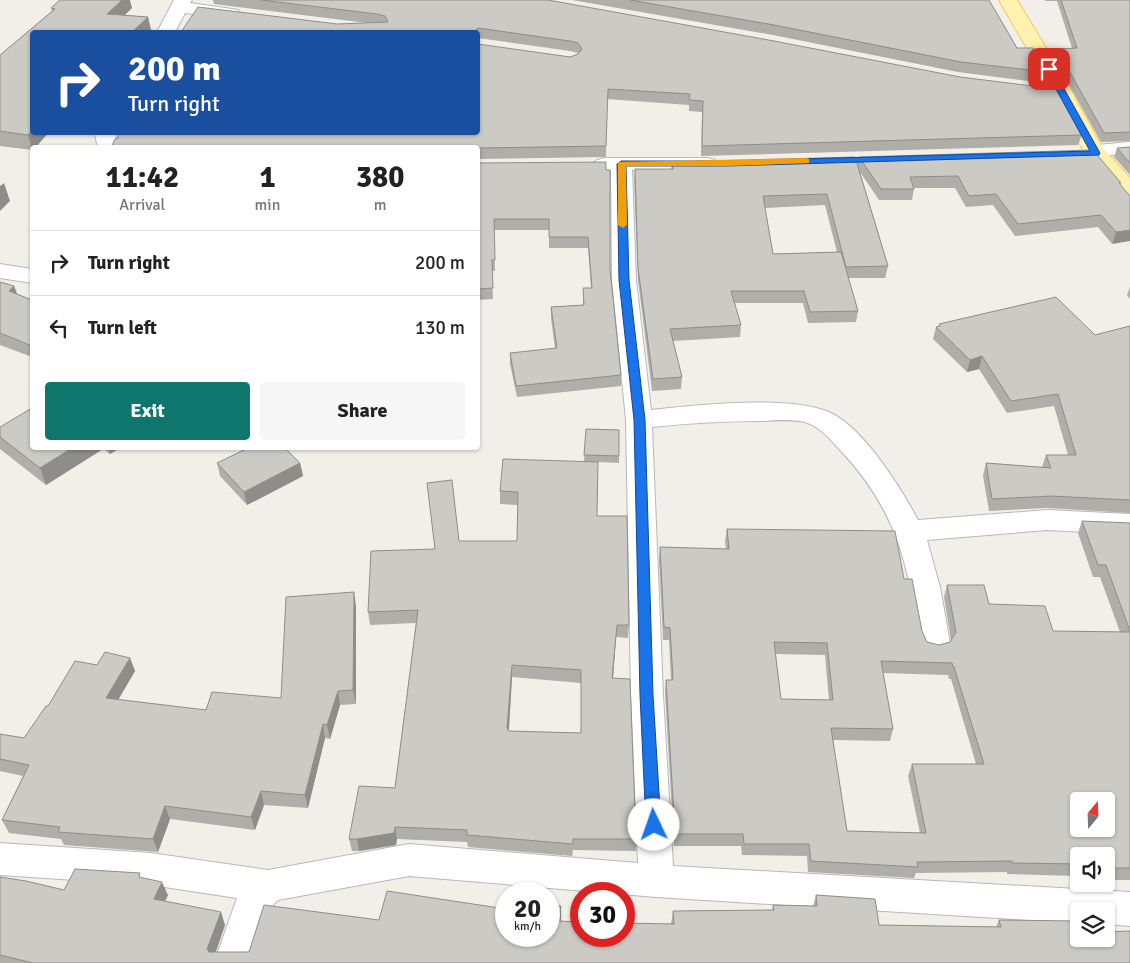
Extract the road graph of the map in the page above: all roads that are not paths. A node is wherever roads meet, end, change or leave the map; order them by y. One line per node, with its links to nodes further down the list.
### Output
1 (1008, 0): 6 (main road)
2 (181, 4): 3 (street); 4 (street)
3 (247, 16)
4 (167, 30)
5 (1130, 148): 6 (street)
6 (1095, 152): 7 (street); 11 (main road)
7 (1068, 154)
8 (621, 164): 9 (street); 10 (street); 14 (street)
9 (728, 164)
10 (584, 165)
11 (1130, 191)
12 (0, 272): 13 (street)
13 (30, 276)
14 (639, 420): 16 (street); 19 (street)
15 (1130, 524): 16 (street)
16 (910, 531): 17 (street)
17 (935, 643)
18 (0, 859): 20 (street)
19 (656, 881): 20 (street); 21 (street)
20 (268, 886): 22 (street)
21 (1130, 909)
22 (233, 963)

